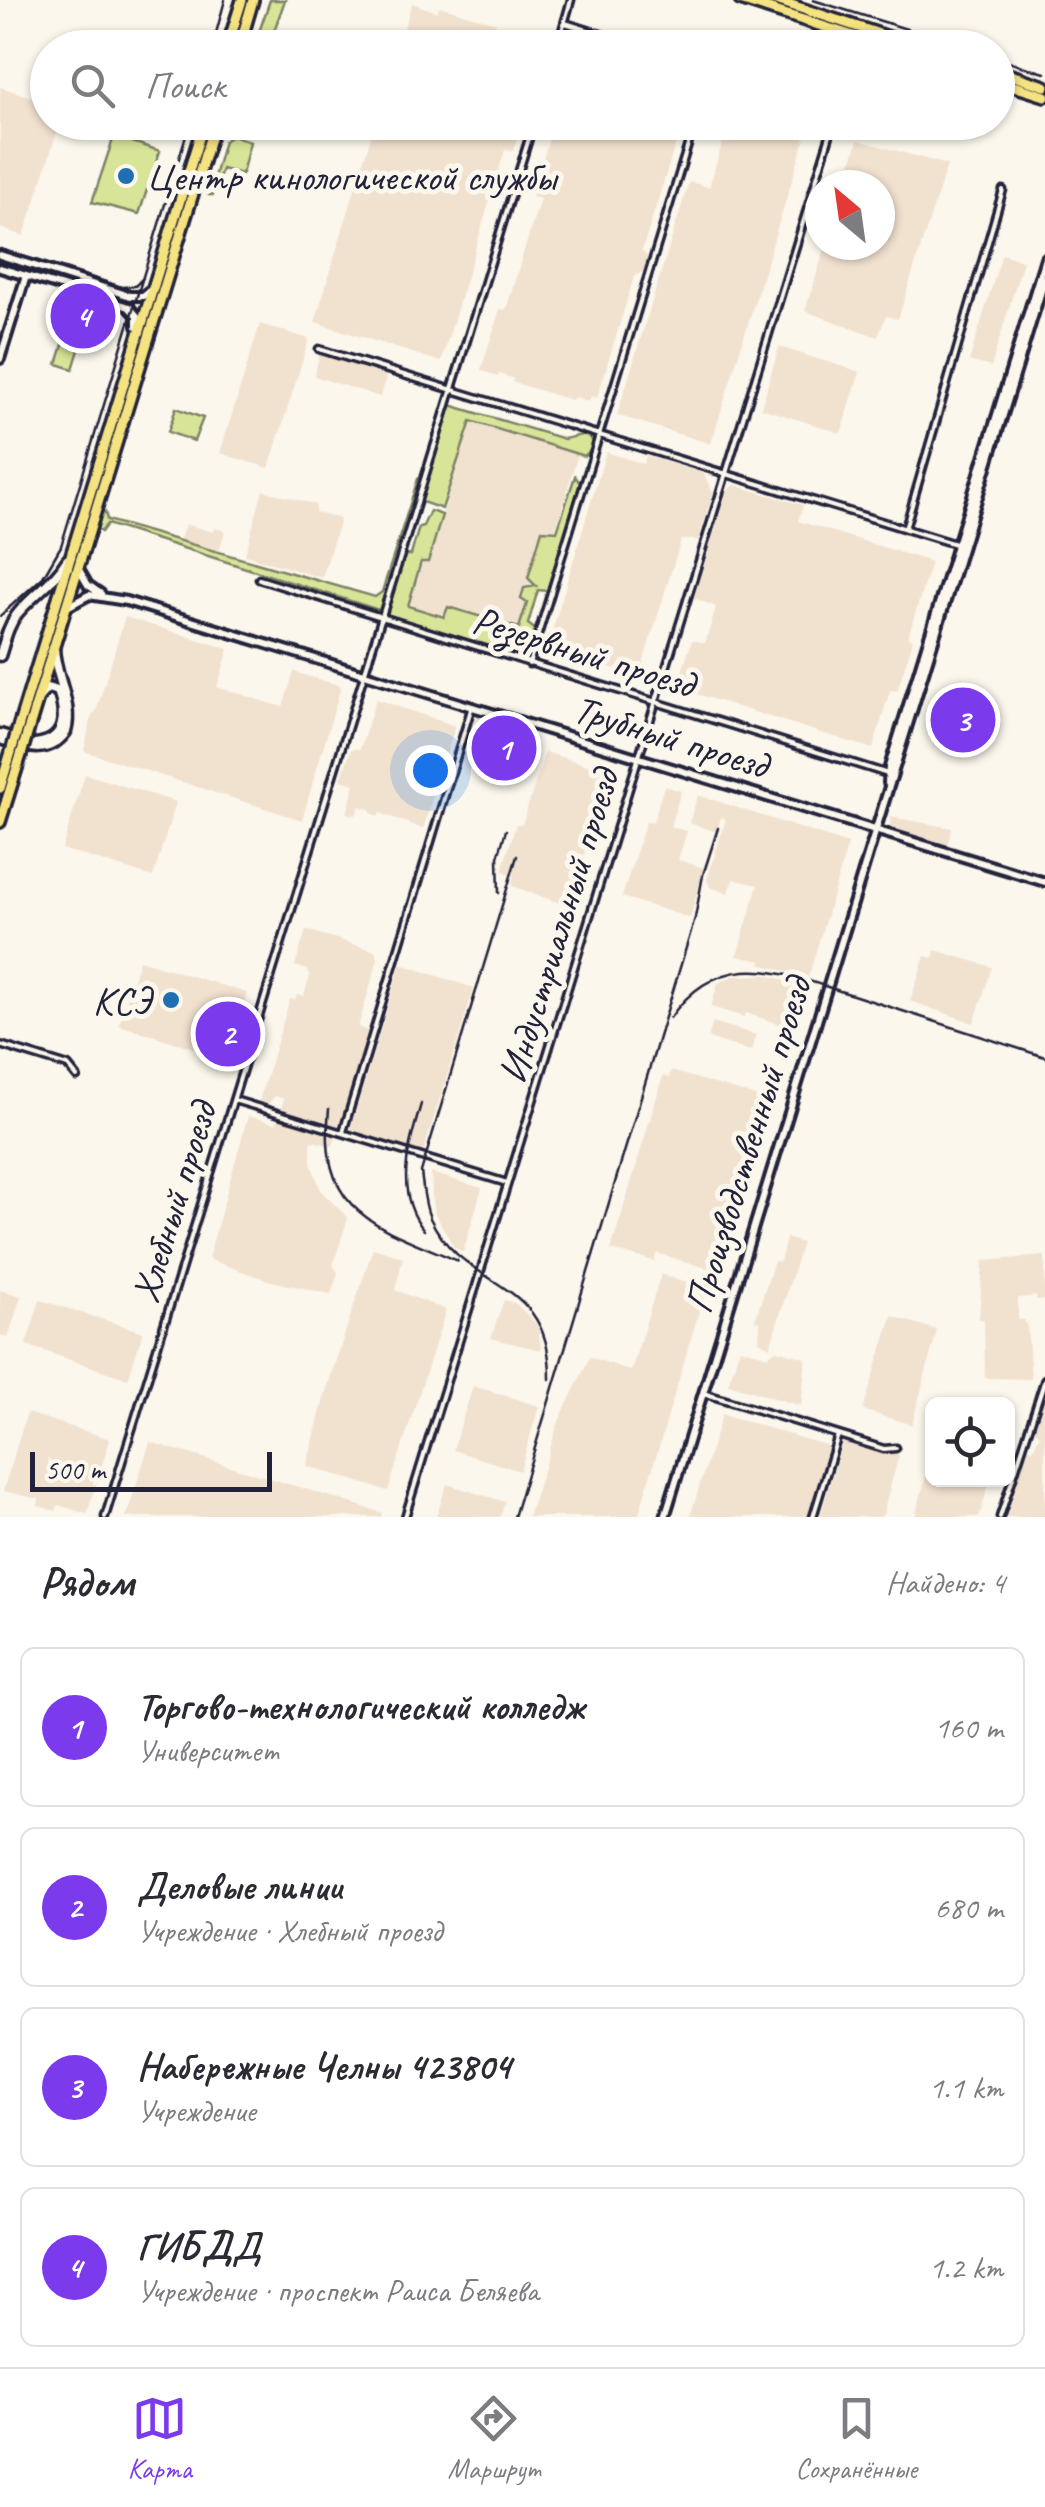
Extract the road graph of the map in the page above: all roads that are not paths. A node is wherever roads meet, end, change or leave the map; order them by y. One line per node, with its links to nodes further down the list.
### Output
1 (571, 0): 5 (street)
2 (740, 0): 10 (main road)
3 (776, 0): 11 (main road)
4 (247, 3): 6 (main road); 7 (main road)
5 (565, 23): 8 (street); 9 (street)
6 (235, 30)
7 (242, 30)
8 (563, 30)
9 (588, 30)
10 (826, 30)
11 (867, 30)
12 (1015, 76): 14 (main road)
13 (1015, 86): 15 (main road)
14 (1045, 86)
15 (1045, 96)
16 (200, 140): 22 (main road)
17 (208, 140): 22 (main road)
18 (528, 140): 37 (street, Хлебный проезд)
19 (689, 140): 39 (street)
20 (829, 140): 41 (street, Индустриальный проезд)
21 (1003, 190): 42 (street)
22 (184, 205): 23 (main road)
23 (175, 236): 25 (main road); 38 (main road)
24 (0, 255): 30 (street)
25 (162, 258): 32 (street); 34 (main road)
26 (1045, 258): 28 (street, Производственный проезд)
27 (0, 268): 29 (street)
28 (1044, 274): 43 (street, Производственный проезд)
29 (26, 276): 31 (street); 36 (street)
30 (74, 278): 31 (street); 32 (street)
31 (72, 290): 33 (street)
32 (112, 290): 33 (street)
33 (108, 301): 34 (street)
34 (135, 347): 38 (main road)
35 (319, 349): 37 (street)
36 (0, 360)
37 (452, 390): 39 (street); 49 (street, Хлебный проезд)
38 (114, 433): 40 (main road)
39 (599, 434): 41 (street); 53 (street)
40 (105, 463): 44 (main road); 45 (main road)
41 (727, 474): 42 (street); 56 (street, Индустриальный проезд)
42 (905, 529): 43 (street)
43 (959, 545): 62 (street, Производственный проезд)
44 (72, 552): 51 (main road); 52 (main road)
45 (78, 568): 47 (street); 48 (main road)
46 (259, 579): 49 (street, Резервный проезд)
47 (107, 596): 48 (street); 54 (street, Трубный проезд)
48 (66, 608): 50 (main road)
49 (382, 617): 53 (street, Резервный проезд); 54 (street, Хлебный проезд)
50 (54, 645): 52 (main road); 59 (main road)
51 (0, 656)
52 (44, 661): 55 (main road); 58 (main road)
53 (528, 664): 56 (street, Резервный проезд)
54 (365, 674): 57 (street, Трубный проезд); 69 (street, Хлебный проезд)
55 (38, 697): 58 (main road); 59 (main road)
56 (656, 703): 61 (street, Индустриальный проезд); 62 (street, Резервный проезд)
57 (472, 706): 61 (street, Трубный проезд); 70 (street)
58 (23, 729): 60 (main road, bridge)
59 (0, 736)
60 (16, 753): 63 (main road); 64 (main road)
61 (639, 758): 65 (street, Трубный проезд); 71 (street, Индустриальный проезд)
62 (891, 774): 65 (street, Производственный проезд)
63 (0, 788)
64 (0, 822)
65 (875, 830): 66 (street, Трубный проезд); 73 (street, Производственный проезд)
66 (1045, 882)
67 (0, 1045): 68 (street)
68 (78, 1076)
69 (234, 1100): 70 (street); 76 (street, Хлебный проезд)
70 (343, 1132): 71 (street)
71 (508, 1184): 77 (street, Индустриальный проезд)
72 (1045, 1379): 80 (street)
73 (703, 1393): 74 (street); 78 (street, Производственный проезд)
74 (838, 1435): 75 (street); 79 (street)
75 (896, 1448)
76 (105, 1517)
77 (406, 1517)
78 (665, 1517)
79 (814, 1517)
80 (1000, 1517)

